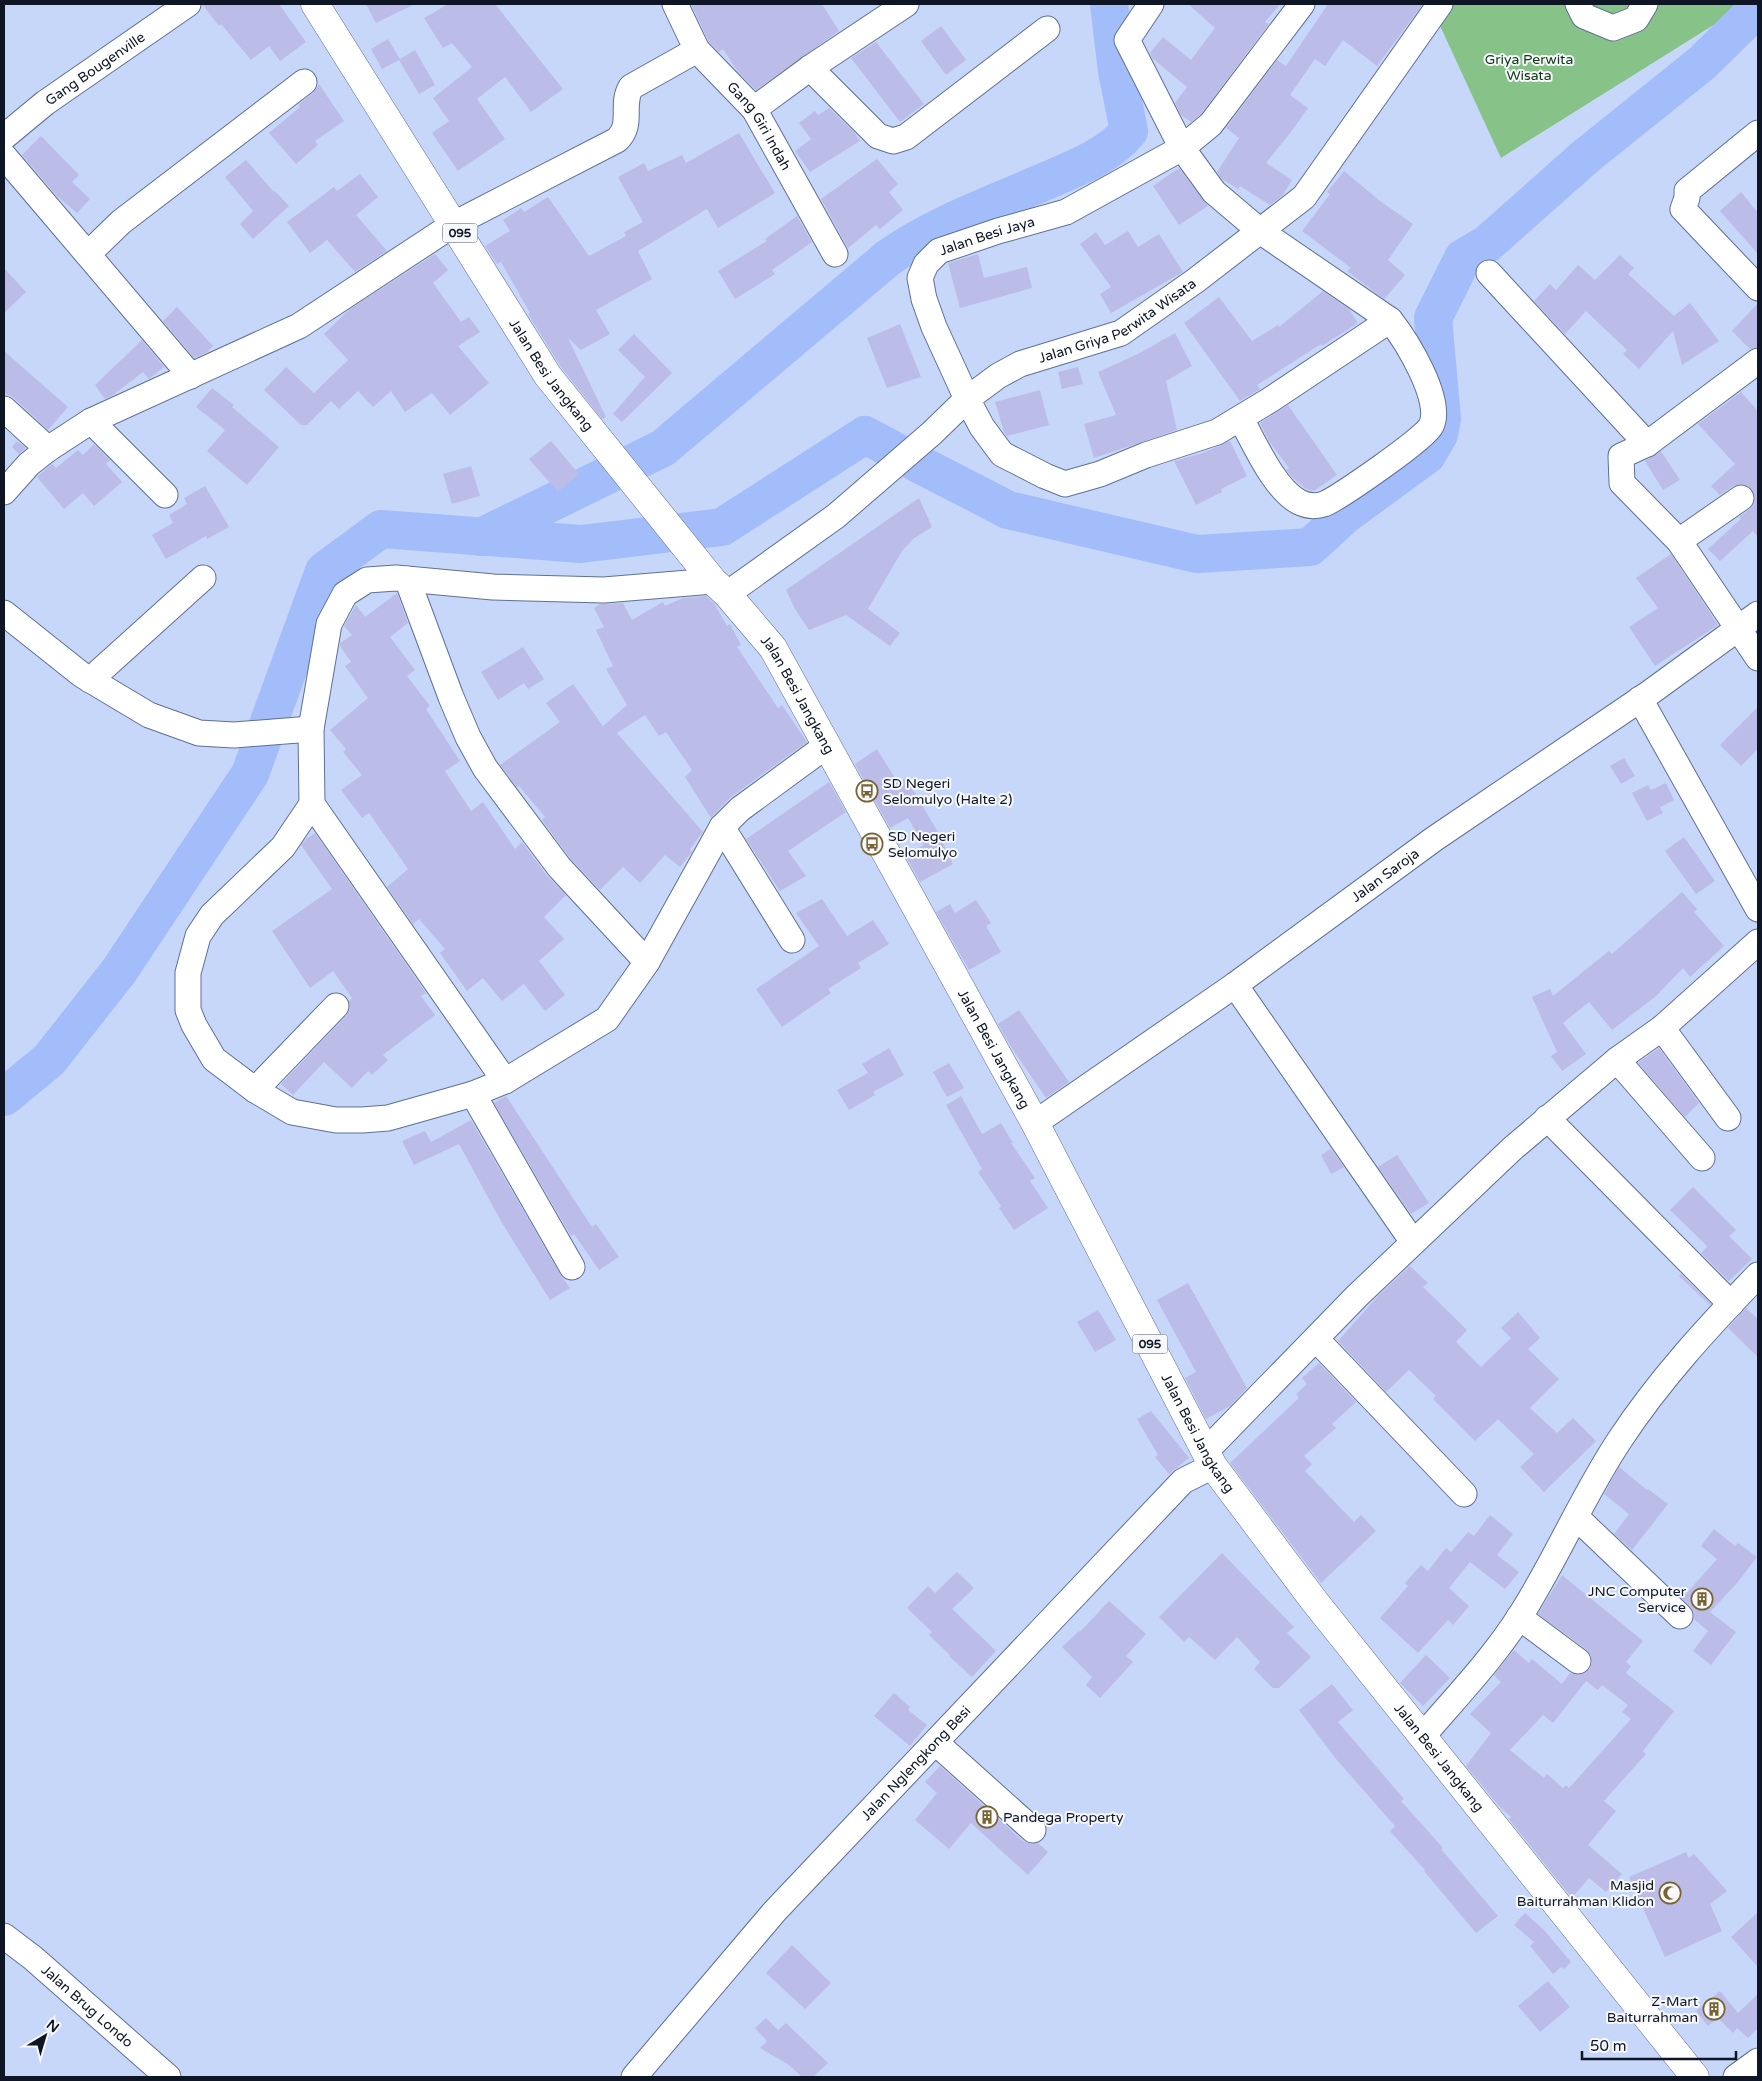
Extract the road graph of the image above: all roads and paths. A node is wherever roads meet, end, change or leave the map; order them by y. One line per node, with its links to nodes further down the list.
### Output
1 (188, 4): 16 (street, Gang Bougenville)
2 (315, 4): 19 (main road, Jalan Besi Jangkang / 095)
3 (676, 4): 11 (street, Gang Giri Indah)
4 (906, 4): 12 (street)
5 (1151, 4): 17 (street)
6 (1302, 4): 17 (street, Jalan Besi Jaya)
7 (1440, 4): 20 (street, Jalan Griya Perwita Wisata)
8 (1578, 4): 9 (street)
9 (1646, 4)
10 (1047, 29): 12 (street)
11 (697, 50): 14 (street, Gang Giri Indah); 19 (street)
12 (810, 68): 14 (street)
13 (304, 82): 21 (street)
14 (754, 109): 22 (street, Gang Giri Indah)
15 (1758, 134): 24 (street)
16 (4, 137)
17 (1182, 148): 20 (street); 28 (street, Jalan Besi Jaya)
18 (4, 156): 21 (street)
19 (454, 224): 27 (street); 40 (main road, Jalan Besi Jangkang / 095)
20 (1260, 230): 25 (street); 28 (street, Jalan Griya Perwita Wisata)
21 (88, 254): 27 (street)
22 (835, 254)
23 (1489, 272): 32 (street)
24 (1758, 288)
25 (1390, 320): 30 (street, Jalan Besi Jaya); 30 (street)
26 (1758, 362): 32 (street)
27 (191, 376): 31 (street)
28 (967, 399): 30 (street, Jalan Besi Jaya); 40 (street)
29 (4, 409): 33 (street)
30 (1241, 418)
31 (91, 422): 33 (street); 35 (street)
32 (1647, 444): 37 (street)
33 (48, 450): 34 (street)
34 (4, 492)
35 (165, 495)
36 (1741, 498): 37 (street)
37 (1679, 541): 43 (street)
38 (203, 578): 45 (street)
39 (407, 579): 40 (street); 47 (street); 54 (street)
40 (720, 588): 48 (main road, Jalan Besi Jangkang / 095)
41 (4, 613): 45 (street)
42 (1758, 614): 43 (street, Jalan Saroja)
43 (1737, 630): 44 (street); 46 (street, Jalan Saroja)
44 (1758, 658)
45 (90, 680): 47 (street)
46 (1640, 699): 51 (street); 55 (street, Jalan Saroja)
47 (311, 729): 49 (street)
48 (826, 746): 50 (street); 64 (main road, Jalan Besi Jangkang / 095)
49 (312, 804): 59 (street); 60 (street)
50 (722, 827): 52 (street); 54 (street)
51 (1758, 909)
52 (792, 940)
53 (1758, 942): 57 (street, Jalan Nglengkong Besi)
54 (647, 962): 59 (street)
55 (1235, 986): 64 (street, Jalan Saroja); 66 (street)
56 (336, 1006): 60 (street)
57 (1662, 1028): 58 (street, Jalan Nglengkong Besi); 63 (street)
58 (1617, 1060): 62 (street, Jalan Nglengkong Besi); 65 (street)
59 (505, 1081): 61 (street)
60 (255, 1090): 61 (street)
61 (473, 1094): 67 (street)
62 (1547, 1118): 66 (street, Jalan Nglengkong Besi); 69 (street)
63 (1728, 1118)
64 (1035, 1123): 71 (main road, Jalan Besi Jangkang / 095)
65 (1702, 1158)
66 (1413, 1242): 70 (street, Jalan Nglengkong Besi)
67 (572, 1266)
68 (1758, 1276): 69 (street)
69 (1730, 1304): 73 (street)
70 (1316, 1339): 71 (street, Jalan Nglengkong Besi); 72 (street)
71 (1209, 1458): 77 (main road, Jalan Besi Jangkang / 095); 78 (street, Jalan Nglengkong Besi)
72 (1464, 1494)
73 (1576, 1517): 74 (street); 75 (street)
74 (1680, 1616)
75 (1520, 1617): 76 (street); 77 (street)
76 (1578, 1661)
77 (1422, 1737): 84 (main road, Jalan Besi Jangkang / 095)
78 (936, 1743): 79 (street); 83 (street, Jalan Nglengkong Besi)
79 (1033, 1830)
80 (6, 1938): 82 (street, Jalan Brug Londo)
81 (1758, 2061): 85 (street)
82 (168, 2077)
83 (634, 2077)
84 (1695, 2077)
85 (1736, 2077)

